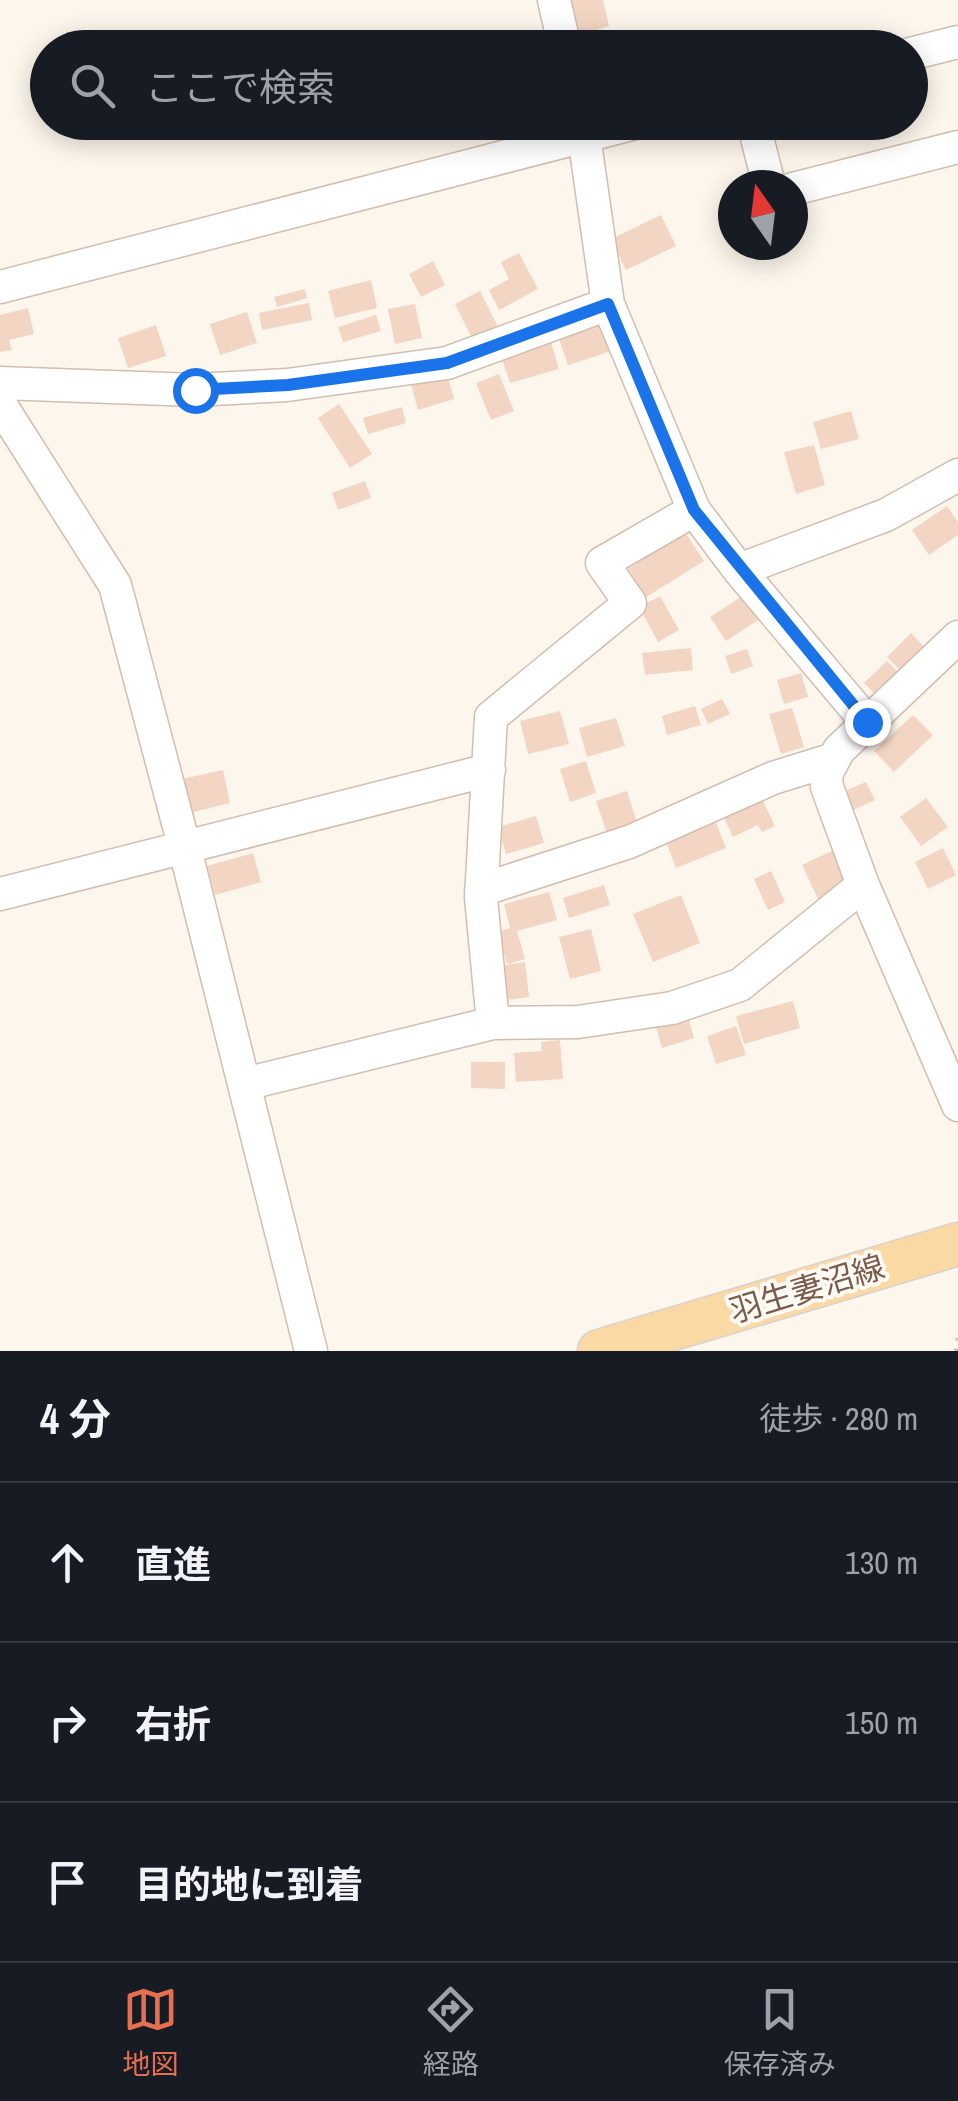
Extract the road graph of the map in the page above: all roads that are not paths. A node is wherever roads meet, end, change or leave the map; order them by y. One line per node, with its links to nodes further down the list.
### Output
1 (554, 0): 2 (street)
2 (561, 30)
3 (958, 42): 4 (street)
4 (928, 50)
5 (545, 140): 11 (street)
6 (583, 140): 12 (street)
7 (757, 140): 9 (street)
8 (958, 147): 10 (street)
9 (765, 170)
10 (808, 185)
11 (0, 287)
12 (608, 304): 13 (street); 16 (street)
13 (0, 383)
14 (0, 404): 22 (street)
15 (958, 475): 17 (street)
16 (694, 510): 17 (street); 21 (street)
17 (740, 570): 19 (street)
18 (958, 637): 19 (street)
19 (867, 722): 20 (street)
20 (831, 760): 23 (street); 24 (street)
21 (490, 770): 22 (street); 24 (street)
22 (185, 850): 25 (street); 27 (street)
23 (863, 885): 26 (street); 28 (street)
24 (482, 890): 26 (street)
25 (0, 894)
26 (492, 1023): 27 (street)
27 (245, 1084): 30 (street)
28 (958, 1105)
29 (958, 1244): 31 (main road, 羽生妻沼線)
30 (311, 1351)
31 (598, 1351)

